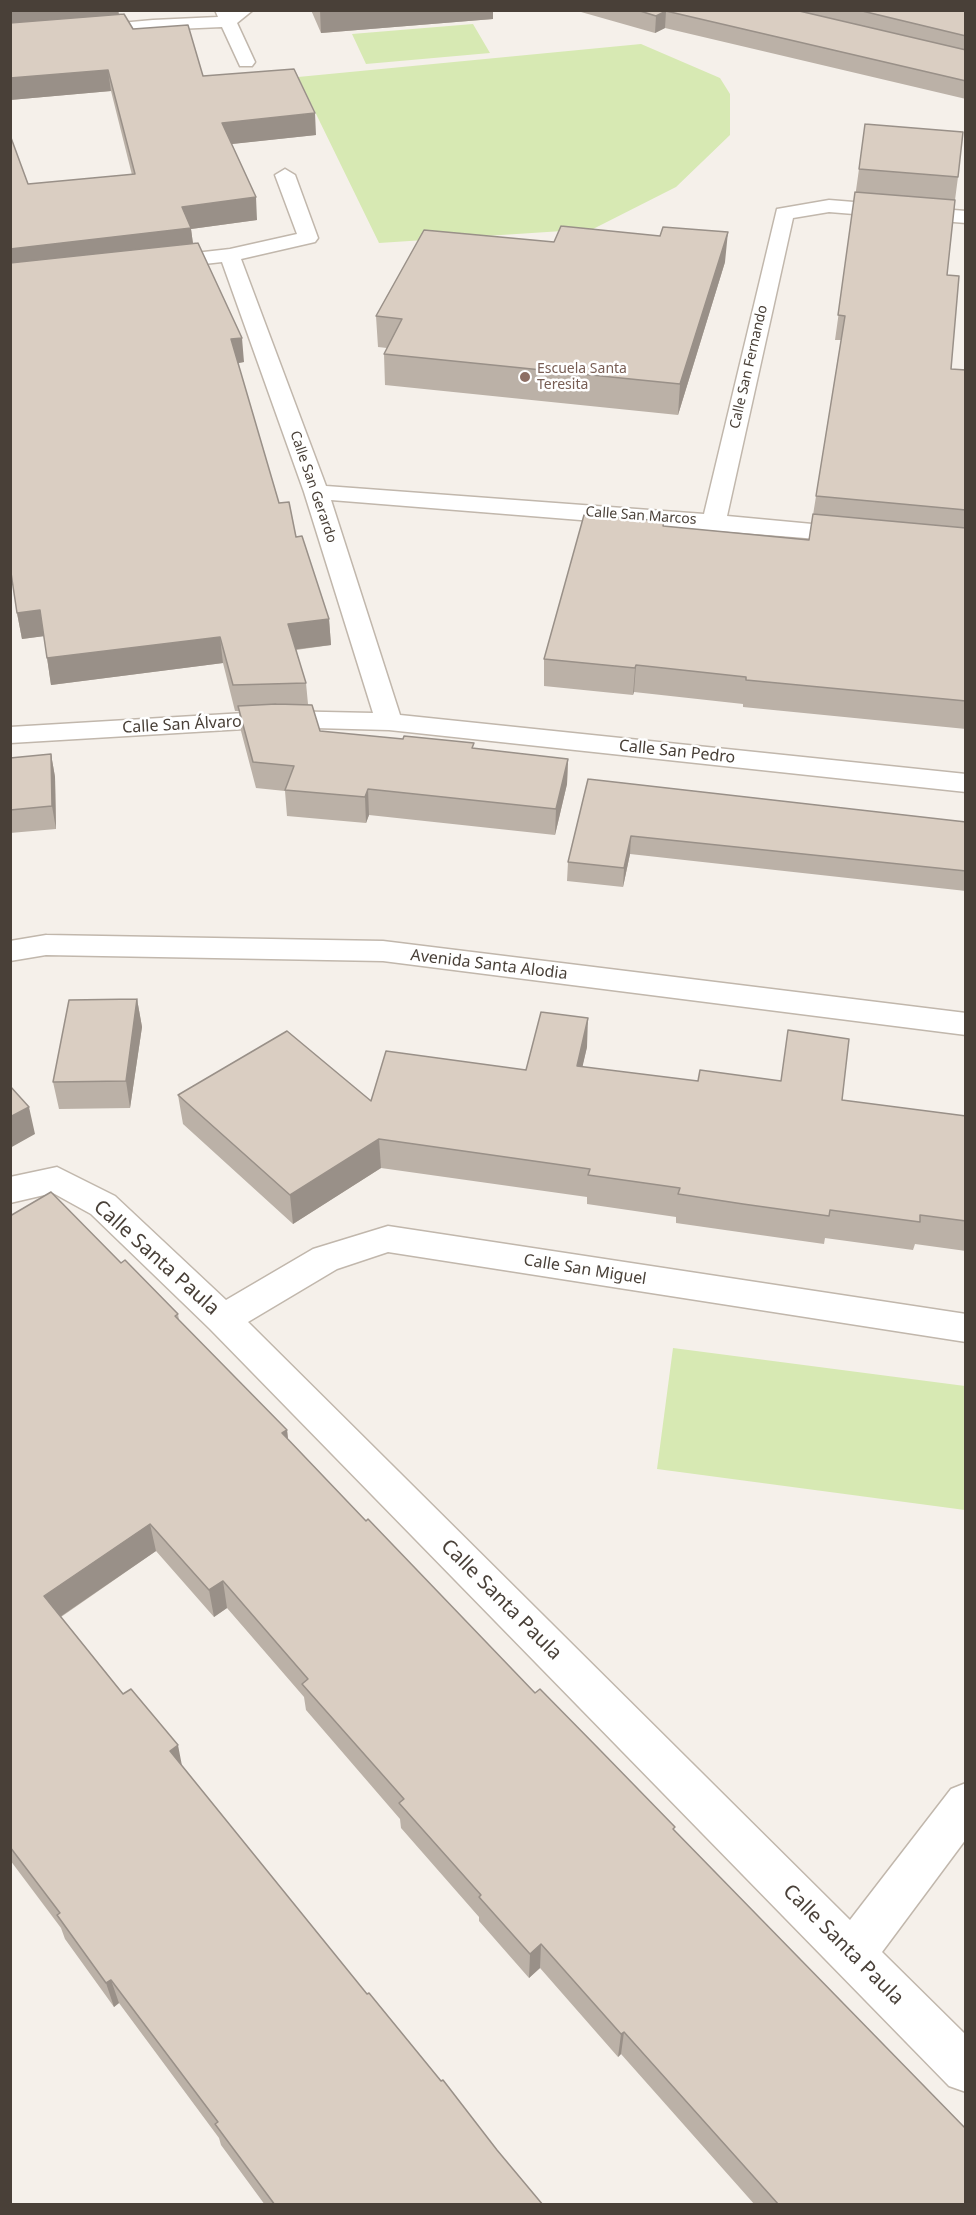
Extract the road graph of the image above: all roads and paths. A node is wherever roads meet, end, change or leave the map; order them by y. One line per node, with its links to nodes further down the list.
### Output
1 (244, 10): 2 (street)
2 (226, 16): 3 (street); 5 (street)
3 (137, 18): 4 (street)
4 (10, 38)
5 (246, 62)
6 (285, 175): 8 (street)
7 (966, 217): 11 (street, Calle San Fernando)
8 (230, 255): 9 (street); 10 (street, Calle San Gerardo)
9 (138, 265)
10 (316, 492): 11 (street, Calle San Marcos); 13 (street, Calle San Gerardo)
11 (714, 522): 12 (street, Calle San Marcos)
12 (874, 537)
13 (389, 722): 14 (street, Calle San Álvaro); 15 (street, Calle San Pedro)
14 (10, 735)
15 (966, 783)
16 (10, 951): 17 (street, Avenida Santa Alodia)
17 (966, 1024)
18 (10, 1190): 19 (street, Calle Santa Paula)
19 (223, 1319): 20 (street, Calle San Miguel); 22 (street, Calle Santa Paula)
20 (966, 1328)
21 (966, 1803): 22 (street)
22 (852, 1955): 23 (street, Calle Santa Paula)
23 (966, 2069)

